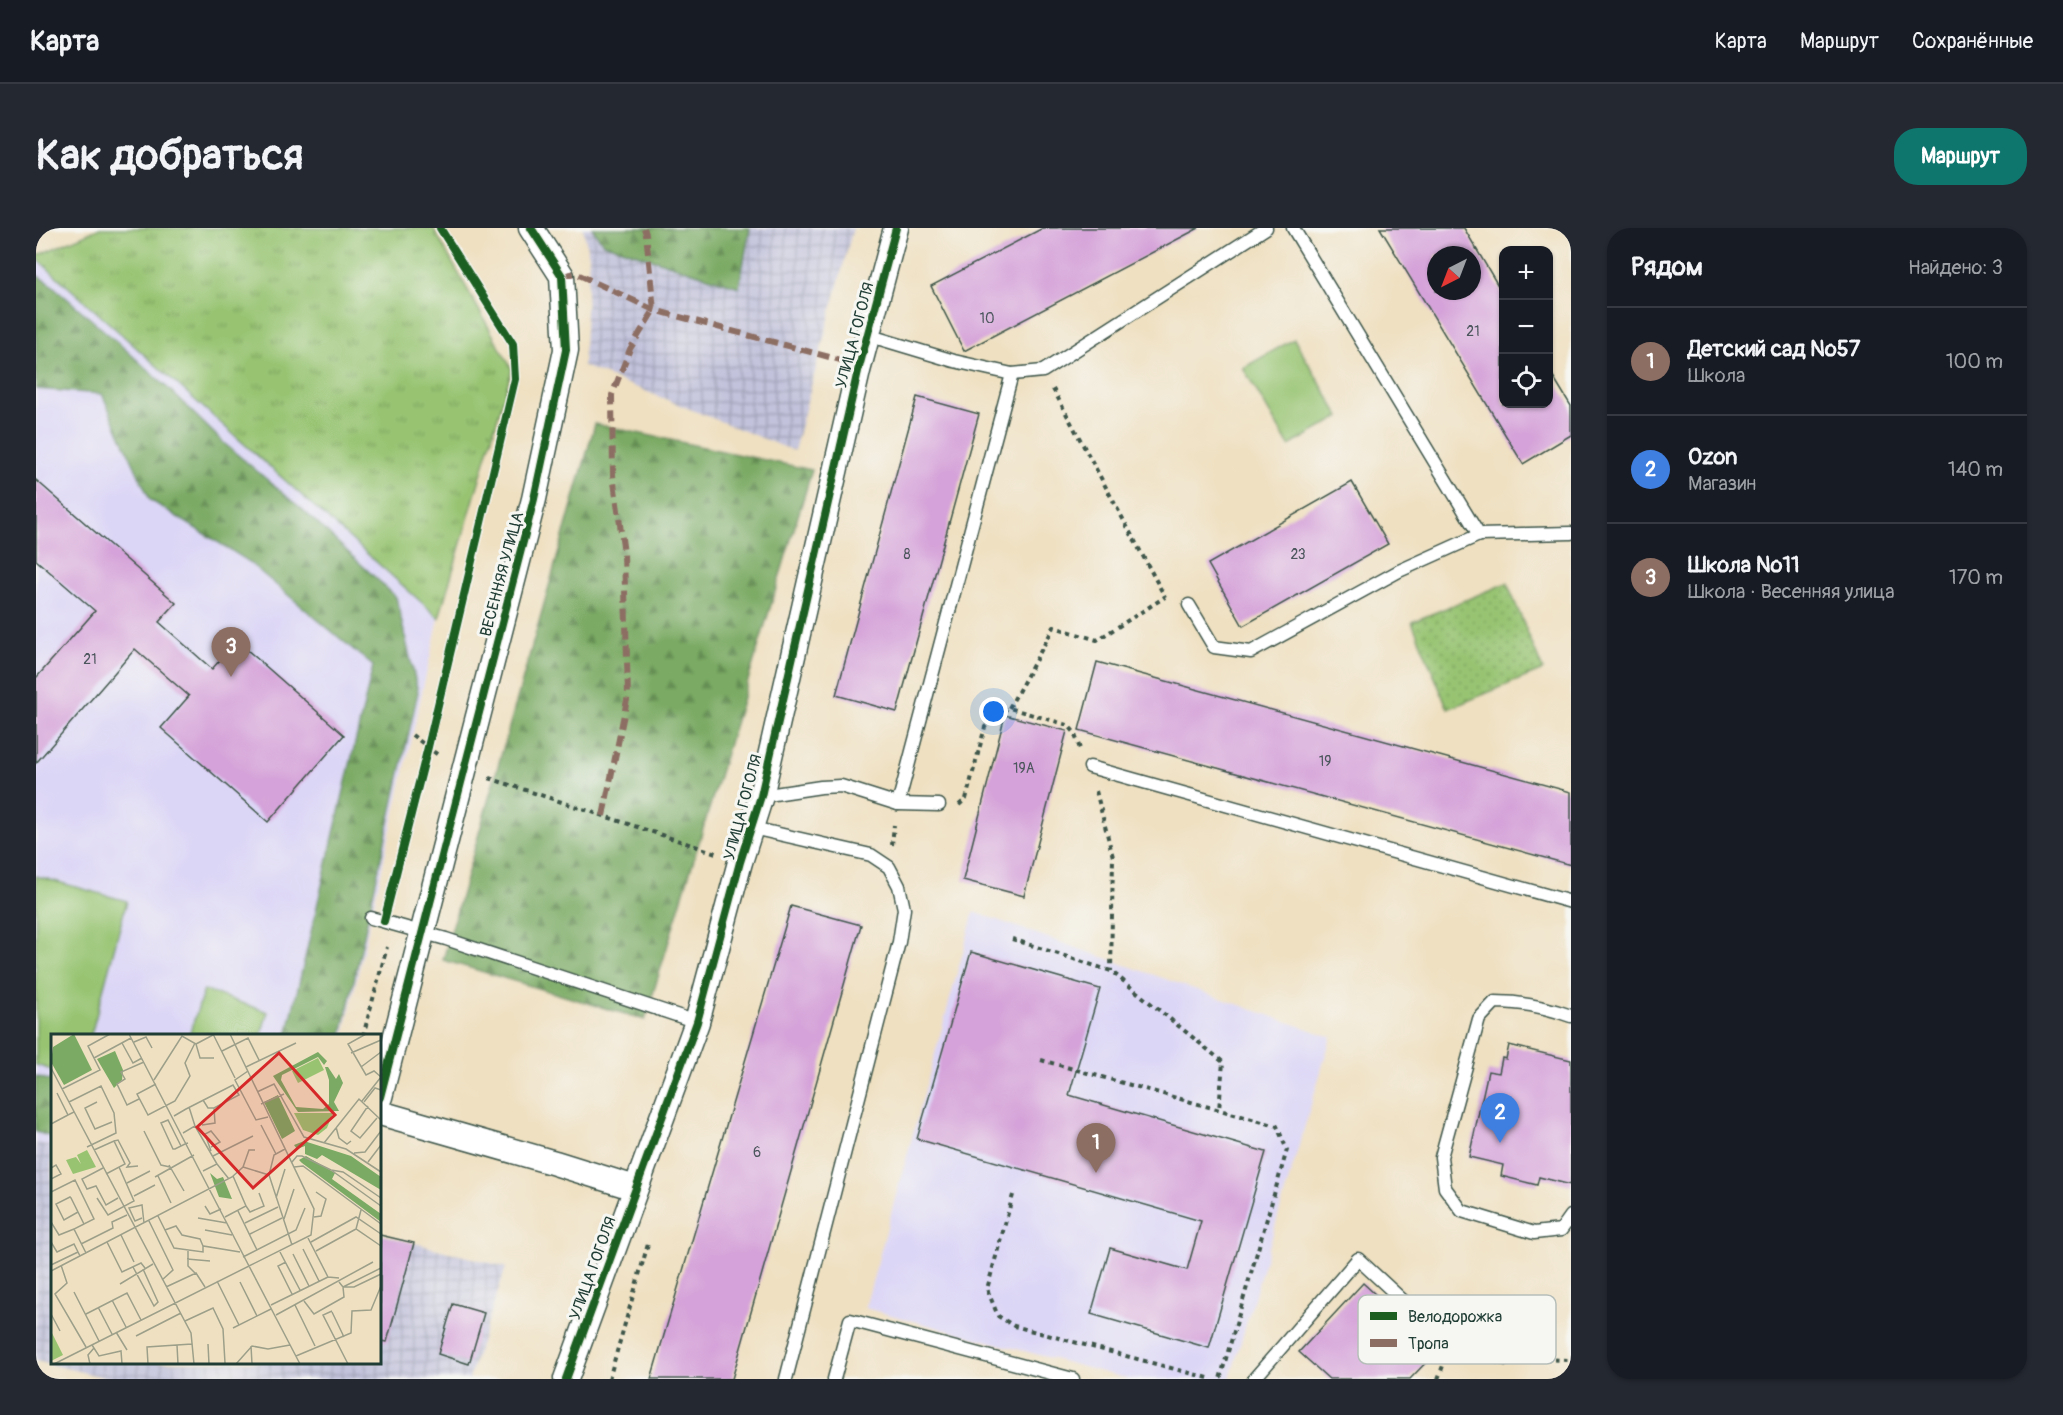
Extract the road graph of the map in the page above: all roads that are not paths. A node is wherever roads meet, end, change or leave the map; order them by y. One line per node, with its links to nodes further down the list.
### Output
1 (531, 228): 17 (street, ВЕСЕННЯЯ УЛИЦА)
2 (896, 228): 5 (street, УЛИЦА ГОГОЛЯ)
3 (1266, 228): 6 (lane)
4 (1293, 228): 8 (lane)
5 (867, 335): 6 (lane); 11 (street, УЛИЦА ГОГОЛЯ)
6 (1012, 375): 12 (lane)
7 (1571, 533): 8 (lane)
8 (1479, 536): 9 (lane)
9 (1189, 605)
10 (1090, 767): 15 (lane)
11 (761, 796): 12 (lane); 14 (street, УЛИЦА ГОГОЛЯ)
12 (897, 804): 13 (lane)
13 (939, 806)
14 (752, 828): 19 (street, УЛИЦА ГОГОЛЯ); 26 (lane)
15 (1571, 902)
16 (371, 918): 17 (lane)
17 (422, 931): 19 (lane); 20 (street, ВЕСЕННЯЯ УЛИЦА)
18 (1571, 1016): 23 (lane)
19 (698, 1022): 22 (street, УЛИЦА ГОГОЛЯ)
20 (381, 1093)
21 (381, 1113): 22 (street)
22 (635, 1188): 25 (street, УЛИЦА ГОГОЛЯ)
23 (1571, 1216)
24 (1397, 1295): 29 (lane)
25 (566, 1379)
26 (786, 1379)
27 (834, 1379): 28 (lane)
28 (1073, 1379)
29 (1254, 1379)

